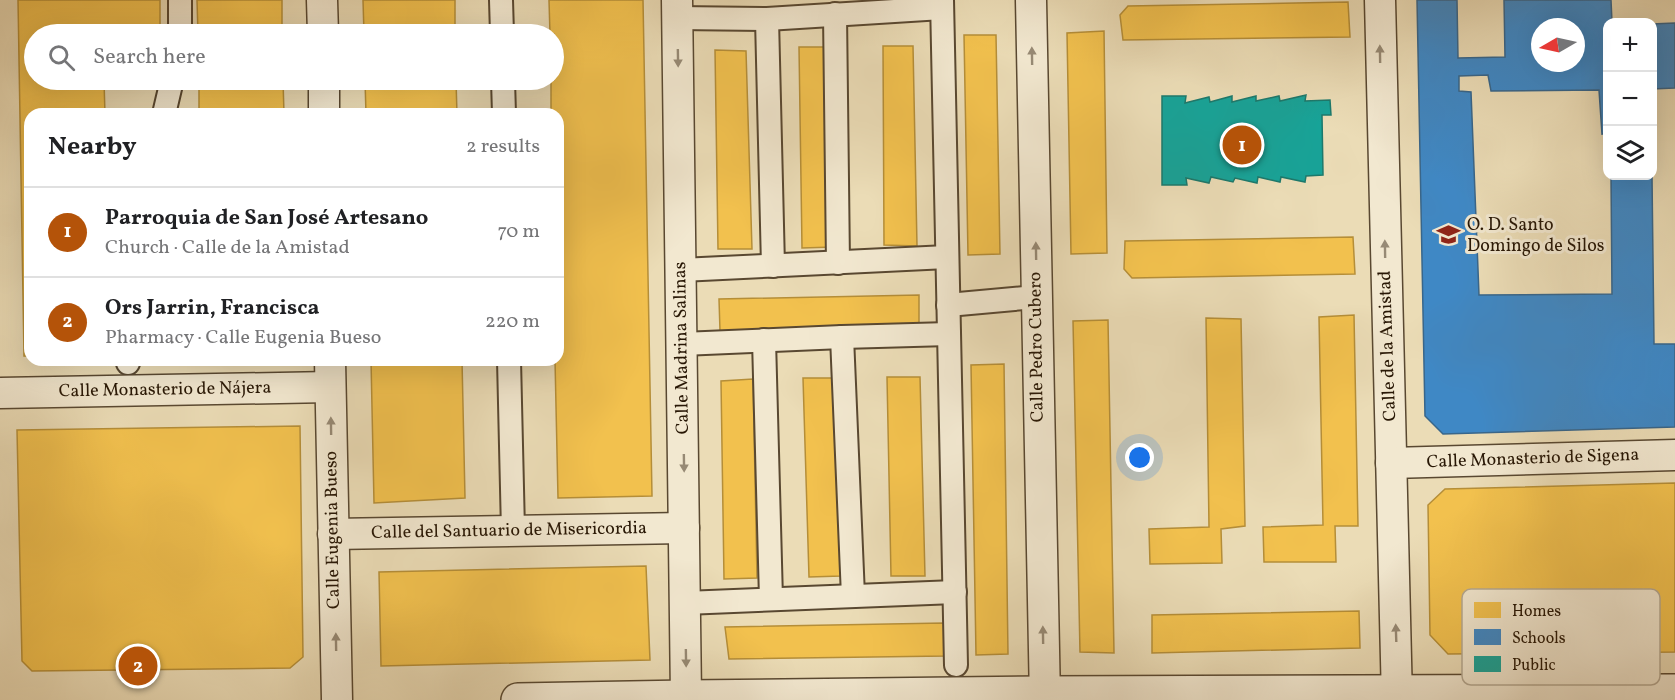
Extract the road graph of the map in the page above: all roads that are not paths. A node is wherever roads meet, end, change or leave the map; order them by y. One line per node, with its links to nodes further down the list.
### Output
1 (180, 0): 10 (street)
2 (322, 0): 11 (street)
3 (501, 0): 12 (street)
4 (1030, 0): 23 (street, Calle Pedro Cubero, one-way to 4)
5 (1380, 0): 33 (street, Calle de la Amistad, one-way to 5)
6 (942, 4): 8 (street); 19 (street)
7 (677, 9): 9 (street); 22 (street, Calle Madrina Salinas, one-way to 22)
8 (835, 14): 9 (street); 20 (street)
9 (767, 19): 21 (street)
10 (180, 24)
11 (322, 24)
12 (502, 24)
13 (170, 90): 16 (street)
14 (324, 90): 17 (street)
15 (503, 90): 18 (street)
16 (165, 108)
17 (324, 108)
18 (504, 108)
19 (947, 257): 20 (street); 24 (street)
20 (838, 263): 21 (street)
21 (772, 266): 22 (street)
22 (681, 270): 28 (street, Calle Madrina Salinas)
23 (1036, 297): 24 (street); 45 (street, Calle Pedro Cubero, one-way to 23)
24 (948, 305): 25 (street)
25 (949, 334): 26 (street); 37 (street)
26 (842, 337): 27 (street); 38 (street)
27 (764, 340): 28 (street); 39 (street)
28 (682, 344): 34 (street, Calle Madrina Salinas, one-way to 34)
29 (509, 366): 35 (street)
30 (330, 374): 31 (street, Calle Monasterio de Nájera); 36 (street, Calle Eugenia Bueso, one-way to 30)
31 (0, 393)
32 (1675, 454): 33 (street, Calle Monasterio de Sigena)
33 (1391, 463): 43 (street, Calle de la Amistad, one-way to 33)
34 (684, 528): 35 (street, Calle del Santuario de Misericordia); 40 (street, Calle Madrina Salinas)
35 (513, 531): 36 (street, Calle del Santuario de Misericordia)
36 (333, 534): 47 (street, Calle Eugenia Bueso, one-way to 36)
37 (955, 592): 38 (street); 41 (street)
38 (853, 596): 39 (street)
39 (771, 599): 40 (street)
40 (685, 603): 44 (street, Calle Madrina Salinas, one-way to 44)
41 (956, 664)
42 (1675, 691): 43 (street)
43 (1397, 696): 45 (street)
44 (686, 697): 46 (street); 49 (street)
45 (1045, 697): 46 (street)
46 (805, 698)
47 (337, 700)
48 (518, 700): 49 (street)
49 (585, 700)

